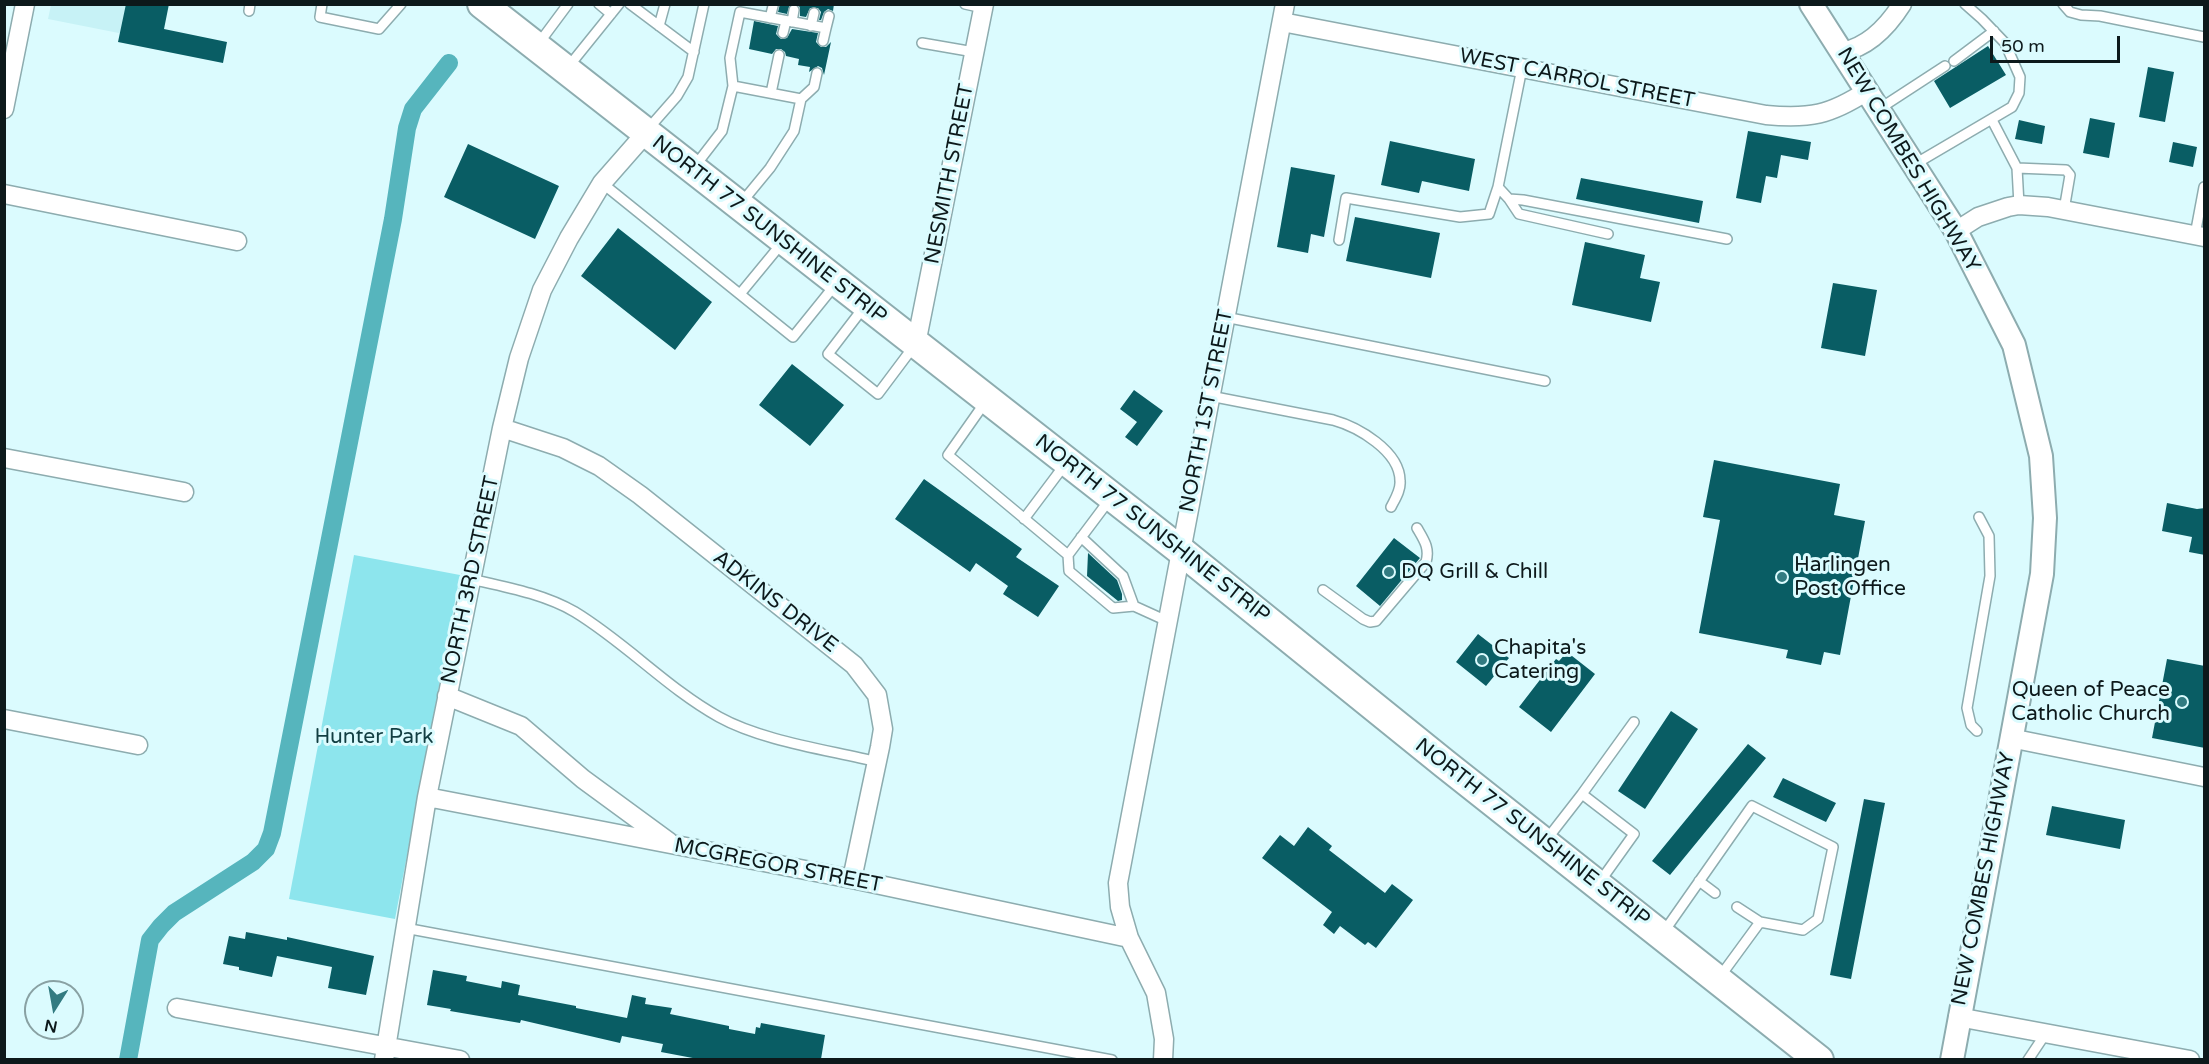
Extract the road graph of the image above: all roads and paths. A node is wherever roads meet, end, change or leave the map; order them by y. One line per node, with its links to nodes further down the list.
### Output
1 (25, 4): 48 (street)
2 (322, 4): 3 (lane)
3 (401, 4)
4 (482, 4): 34 (main road, NORTH 77 SUNSHINE STRIP)
5 (568, 4): 34 (lane)
6 (599, 4): 22 (lane)
7 (619, 4): 22 (lane)
8 (630, 4): 26 (lane)
9 (665, 4): 26 (lane)
10 (704, 4): 35 (lane)
11 (964, 4): 17 (lane)
12 (1811, 4): 37 (street, NEW COMBES HIGHWAY)
13 (1902, 4): 37 (street)
14 (1965, 4): 29 (lane)
15 (2063, 4): 31 (lane)
16 (773, 6): 24 (lane)
17 (984, 6): 36 (street, NESMITH STREET)
18 (740, 8): 24 (lane); 44 (lane)
19 (794, 10): 25 (lane)
20 (814, 13): 27 (lane)
21 (1284, 13): 41 (street, WEST CARROL STREET); 72 (street, NORTH 1ST STREET)
22 (611, 14): 42 (lane)
23 (829, 16): 28 (lane)
24 (770, 18): 25 (lane)
25 (789, 21): 27 (lane); 30 (lane)
26 (659, 26): 35 (lane)
27 (811, 26): 28 (lane)
28 (826, 28): 32 (lane)
29 (1994, 31): 39 (lane); 49 (lane)
30 (783, 33)
31 (2205, 37)
32 (823, 41)
33 (922, 43): 36 (lane)
34 (536, 47): 42 (main road, NORTH 77 SUNSHINE STRIP)
35 (694, 52): 50 (lane)
36 (974, 52): 73 (street, NESMITH STREET)
37 (1842, 52): 47 (street, NEW COMBES HIGHWAY)
38 (779, 55): 45 (lane)
39 (1954, 61)
40 (1945, 66): 47 (lane)
41 (1522, 68): 47 (street, WEST CARROL STREET); 55 (lane)
42 (565, 70): 50 (main road, NORTH 77 SUNSHINE STRIP)
43 (817, 73): 46 (lane)
44 (733, 86): 45 (lane); 53 (lane)
45 (771, 93): 46 (lane)
46 (801, 99): 60 (lane)
47 (1873, 100): 51 (street, NEW COMBES HIGHWAY)
48 (4, 109)
49 (1992, 120): 51 (lane); 52 (lane)
50 (645, 134): 53 (main road, NORTH 77 SUNSHINE STRIP); 54 (street, NORTH 3RD STREET)
51 (1913, 164): 62 (street, NEW COMBES HIGHWAY)
52 (2017, 168): 59 (lane); 61 (lane)
53 (692, 170): 60 (main road, NORTH 77 SUNSHINE STRIP)
54 (602, 183): 70 (lane); 77 (street, NORTH 3RD STREET)
55 (1498, 187): 58 (lane); 66 (lane)
56 (2205, 187): 64 (lane)
57 (4, 194): 67 (street)
58 (1509, 199): 63 (lane); 65 (lane)
59 (2019, 205): 61 (street); 62 (street)
60 (739, 207): 68 (main road, NORTH 77 SUNSHINE STRIP)
61 (2064, 210): 64 (street)
62 (1956, 231): 97 (street, NEW COMBES HIGHWAY)
63 (1608, 234)
64 (2200, 236)
65 (1727, 239)
66 (1339, 240)
67 (237, 241)
68 (784, 241): 69 (main road, NORTH 77 SUNSHINE STRIP); 70 (lane)
69 (837, 283): 70 (lane); 71 (main road, NORTH 77 SUNSHINE STRIP)
70 (740, 294)
71 (866, 305): 73 (main road, NORTH 77 SUNSHINE STRIP); 73 (lane)
72 (1225, 317): 74 (lane); 75 (street, NORTH 1ST STREET)
73 (916, 344): 76 (main road, NORTH 77 SUNSHINE STRIP)
74 (1545, 381)
75 (1210, 396): 82 (lane); 87 (street, NORTH 1ST STREET)
76 (987, 400): 79 (main road, NORTH 77 SUNSHINE STRIP); 84 (lane)
77 (502, 428): 89 (street, NORTH 3RD STREET); 99 (street, ADKINS DRIVE)
78 (4, 458): 80 (street)
79 (1066, 462): 81 (main road, NORTH 77 SUNSHINE STRIP); 84 (lane)
80 (184, 492)
81 (1112, 496): 86 (lane); 87 (main road, NORTH 77 SUNSHINE STRIP)
82 (1391, 507)
83 (1979, 517): 96 (lane)
84 (1024, 519): 88 (lane)
85 (1417, 528): 90 (lane)
86 (1081, 537): 88 (lane); 91 (lane)
87 (1180, 550): 92 (street, NORTH 1ST STREET); 103 (main road, NORTH 77 SUNSHINE STRIP)
88 (1068, 555): 91 (lane)
89 (471, 579): 93 (street, NORTH 3RD STREET); 99 (lane)
90 (1323, 590)
91 (1134, 606): 92 (lane)
92 (1167, 621): 113 (street, NORTH 1ST STREET)
93 (447, 696): 102 (street, NORTH 3RD STREET); 104 (street)
94 (4, 719): 98 (street)
95 (1634, 722): 101 (lane)
96 (1977, 731)
97 (2010, 738): 100 (street); 116 (street, NEW COMBES HIGHWAY)
98 (138, 745)
99 (877, 762): 105 (street, ADKINS DRIVE)
100 (2205, 777)
101 (1582, 794): 103 (lane); 107 (lane)
102 (427, 797): 104 (street, MCGREGOR STREET); 111 (street, NORTH 3RD STREET)
103 (1545, 843): 107 (main road, NORTH 77 SUNSHINE STRIP)
104 (673, 845): 105 (street, MCGREGOR STREET)
105 (852, 879): 113 (street, MCGREGOR STREET)
106 (1699, 881): 108 (lane); 110 (lane); 112 (lane)
107 (1598, 885): 112 (main road, NORTH 77 SUNSHINE STRIP)
108 (1715, 893)
109 (1737, 906): 110 (lane)
110 (1761, 922): 114 (lane)
111 (405, 928): 118 (street, NORTH 3RD STREET); 121 (lane)
112 (1661, 935): 114 (main road, NORTH 77 SUNSHINE STRIP)
113 (1129, 938): 122 (street, NORTH 1ST STREET)
114 (1718, 980): 123 (main road, NORTH 77 SUNSHINE STRIP)
115 (177, 1008): 118 (street)
116 (1958, 1017): 117 (street); 124 (street, NEW COMBES HIGHWAY)
117 (2046, 1033): 119 (street); 125 (lane)
118 (385, 1052): 120 (street)
119 (2142, 1055): 126 (street)
120 (460, 1059)
121 (1112, 1059)
122 (1163, 1059)
123 (1819, 1059)
124 (1952, 1059)
125 (2028, 1059)
126 (2190, 1059)

